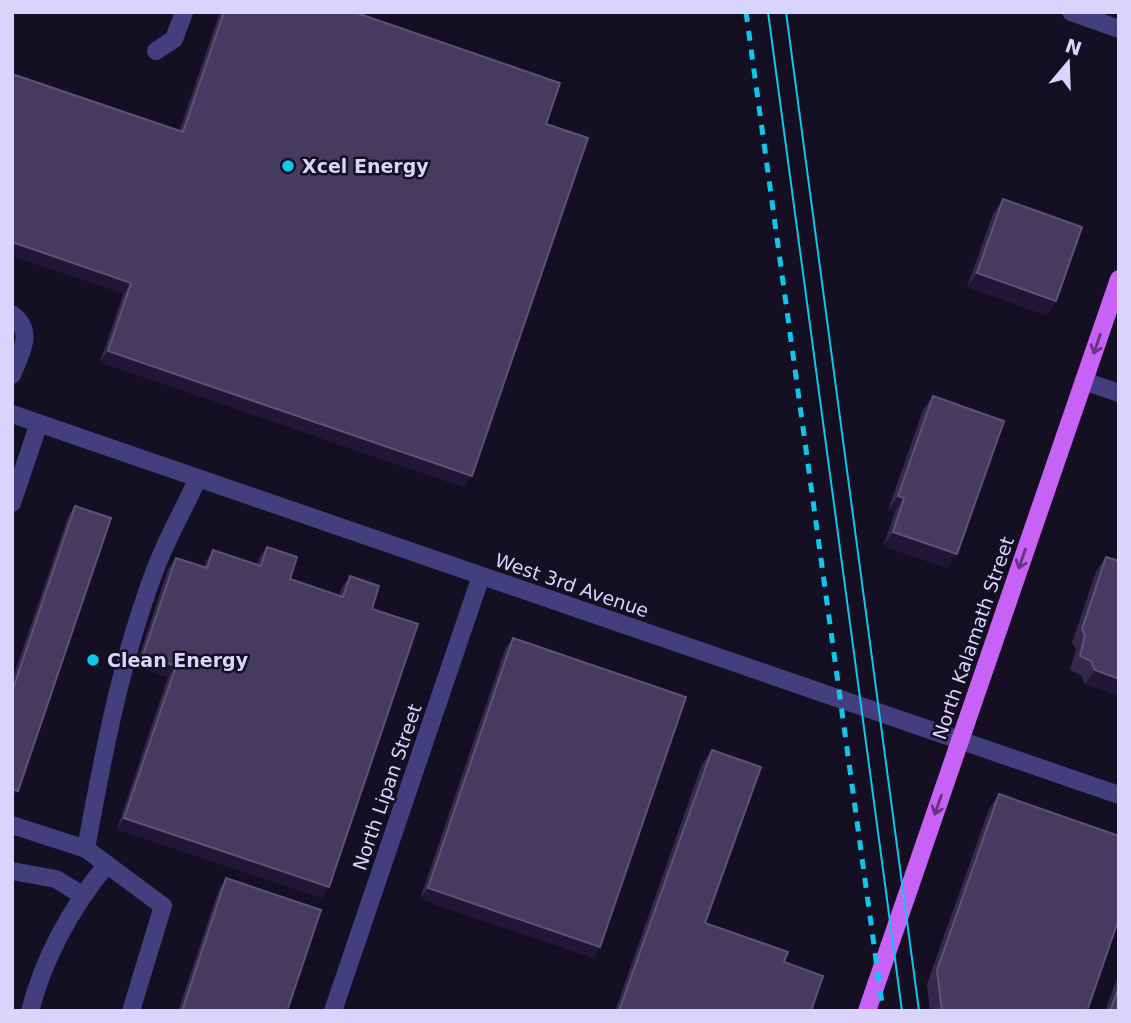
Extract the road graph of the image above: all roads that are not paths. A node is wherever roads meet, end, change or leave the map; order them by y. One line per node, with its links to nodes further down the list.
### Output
1 (184, 12): 4 (street)
2 (1071, 12): 3 (street)
3 (1119, 29)
4 (156, 51)
5 (1119, 279): 8 (main road, North Kalamath Street, one-way to 8)
6 (12, 314): 7 (street)
7 (12, 375)
8 (1084, 381): 9 (street); 15 (main road, North Kalamath Street, one-way to 15)
9 (1119, 393)
10 (12, 414): 11 (street, West 3rd Avenue)
11 (39, 423): 12 (street, West 3rd Avenue); 13 (street)
12 (198, 478): 14 (street, West 3rd Avenue); 18 (street)
13 (12, 503)
14 (481, 576): 15 (street, West 3rd Avenue); 24 (street, North Lipan Street)
15 (960, 740): 16 (street, West 3rd Avenue); 25 (main road, North Kalamath Street, one-way to 25)
16 (1119, 795)
17 (12, 825): 18 (street)
18 (86, 849): 19 (street)
19 (107, 864): 21 (street); 23 (street)
20 (12, 871): 21 (street)
21 (82, 895): 22 (street)
22 (30, 1011)
23 (131, 1011)
24 (333, 1011)
25 (867, 1011)

